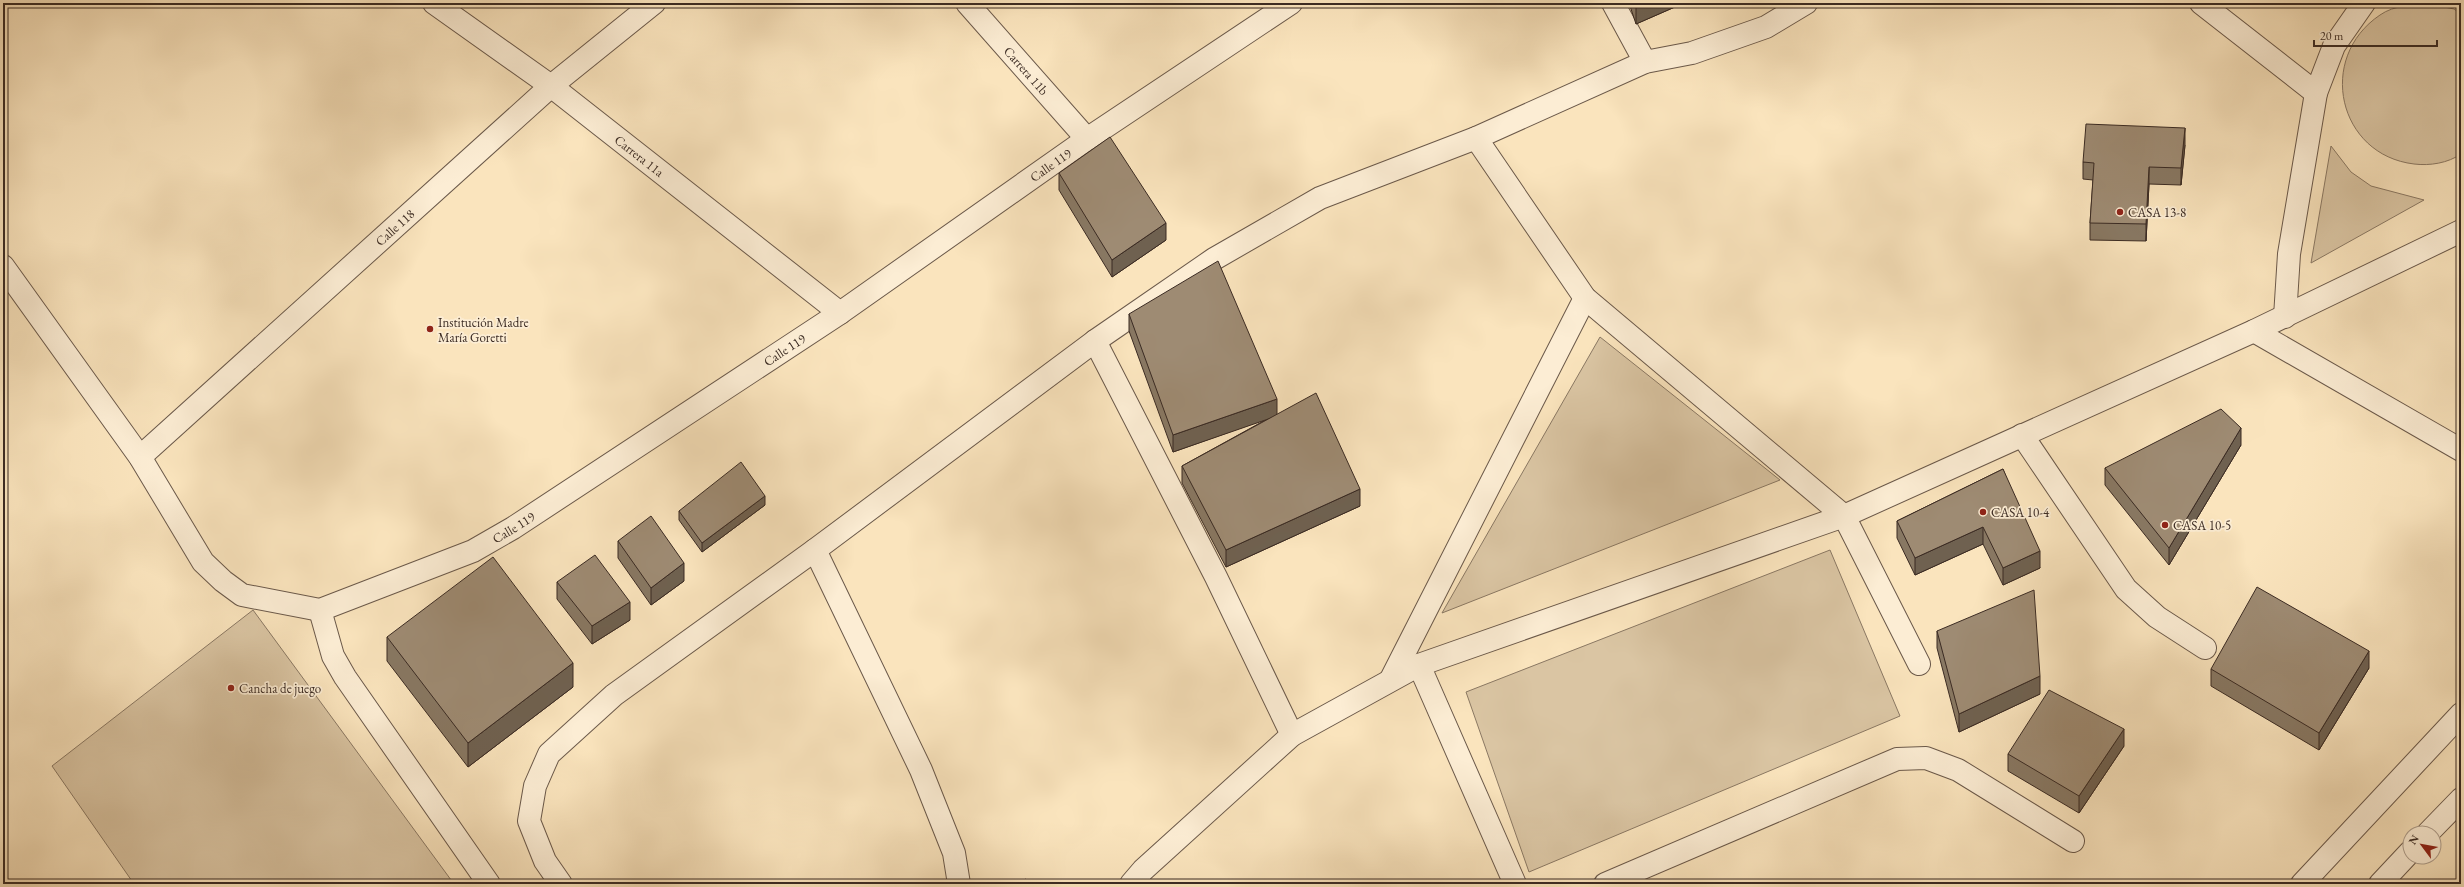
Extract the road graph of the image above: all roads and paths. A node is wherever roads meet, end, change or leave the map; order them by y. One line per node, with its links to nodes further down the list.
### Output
1 (434, 3): 10 (street, Carrera 11a)
2 (654, 3): 10 (street, Calle 118)
3 (968, 3): 13 (street, Carrera 11b)
4 (1291, 3): 13 (street, Calle 119)
5 (1613, 3): 9 (street)
6 (1806, 3): 9 (street)
7 (2201, 3): 11 (street)
8 (2364, 3): 11 (street)
9 (1645, 62): 12 (street)
10 (552, 86): 17 (street, Carrera 11a); 23 (street, Calle 118)
11 (2316, 93): 18 (street)
12 (1476, 138): 16 (street); 20 (street)
13 (1087, 139): 17 (street, Calle 119)
14 (2461, 231): 18 (street)
15 (3, 266): 23 (street)
16 (1586, 298): 24 (street); 30 (street)
17 (840, 313): 26 (street, Calle 119)
18 (2285, 317): 19 (street)
19 (2254, 331): 21 (street); 22 (street)
20 (1095, 342): 25 (street); 32 (street)
21 (2022, 435): 24 (street); 27 (street)
22 (2461, 450)
23 (140, 456): 26 (street)
24 (1844, 516): 28 (street); 29 (street)
25 (815, 550): 38 (street); 39 (street)
26 (320, 610): 37 (street)
27 (2205, 648)
28 (1919, 664)
29 (1419, 665): 30 (street); 41 (street)
30 (1391, 679): 32 (street)
31 (2461, 714): 43 (street)
32 (1292, 735): 40 (street)
33 (2461, 799): 34 (street)
34 (2436, 825)
35 (2072, 841): 42 (street)
36 (2402, 861): 44 (street)
37 (489, 884)
38 (560, 884)
39 (959, 884)
40 (1131, 884)
41 (1515, 884)
42 (1605, 884)
43 (2302, 884)
44 (2380, 884)

